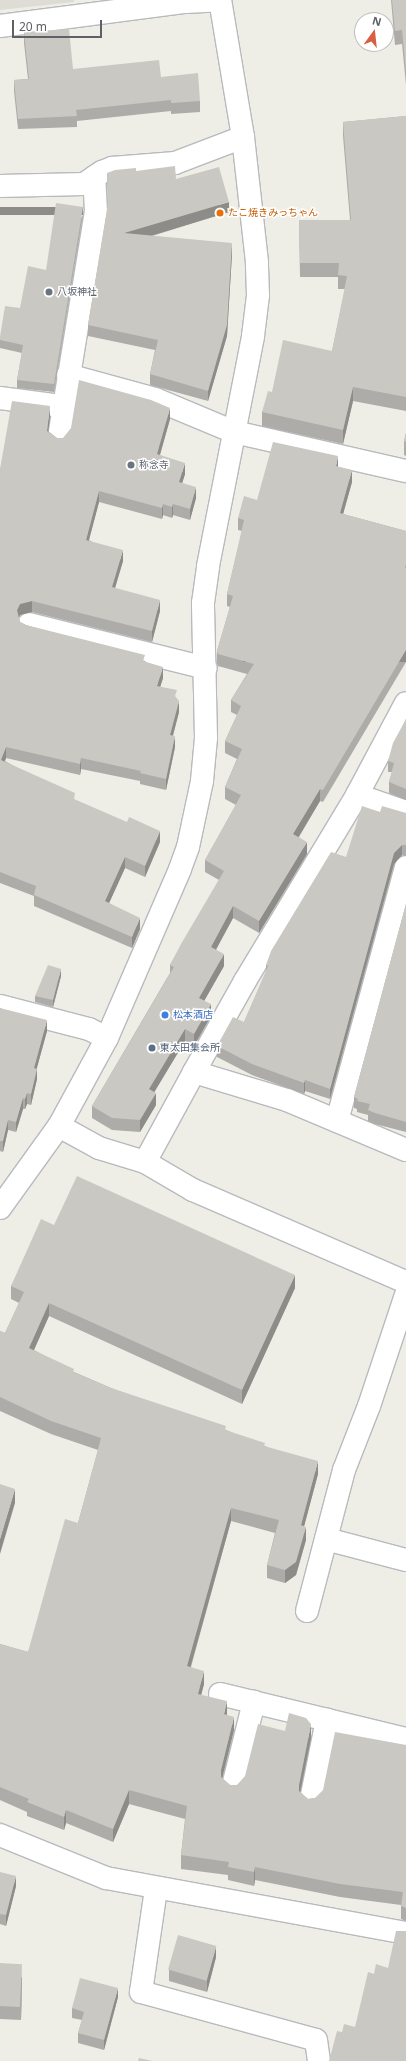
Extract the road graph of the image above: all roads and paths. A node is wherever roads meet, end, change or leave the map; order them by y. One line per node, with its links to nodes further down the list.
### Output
1 (220, 0): 2 (street); 3 (street)
2 (0, 26)
3 (243, 137): 4 (street); 9 (street)
4 (94, 177): 5 (street); 6 (street)
5 (0, 186)
6 (68, 375): 8 (street); 9 (street)
7 (0, 398): 8 (street)
8 (62, 406): 10 (street)
9 (234, 432): 11 (street); 13 (street)
10 (59, 437)
11 (406, 471)
12 (29, 624): 13 (street)
13 (206, 668): 19 (street)
14 (406, 703): 15 (street)
15 (357, 795): 16 (street); 20 (street)
16 (406, 812)
17 (406, 867): 21 (street)
18 (0, 1006): 19 (street)
19 (107, 1038): 22 (street)
20 (194, 1072): 21 (street); 24 (street)
21 (337, 1121): 23 (street)
22 (59, 1126): 24 (street); 25 (street)
23 (406, 1150)
24 (145, 1162): 26 (street)
25 (3, 1197)
26 (406, 1282)
27 (406, 1295): 28 (street)
28 (326, 1539): 29 (street); 30 (street)
29 (406, 1560)
30 (307, 1611)
31 (220, 1694): 32 (street)
32 (254, 1702): 33 (street); 35 (street)
33 (327, 1720): 34 (street); 36 (street)
34 (406, 1739)
35 (233, 1786)
36 (311, 1800)
37 (0, 1835): 38 (street)
38 (156, 1889): 39 (street); 40 (street)
39 (406, 1933)
40 (319, 2061)

